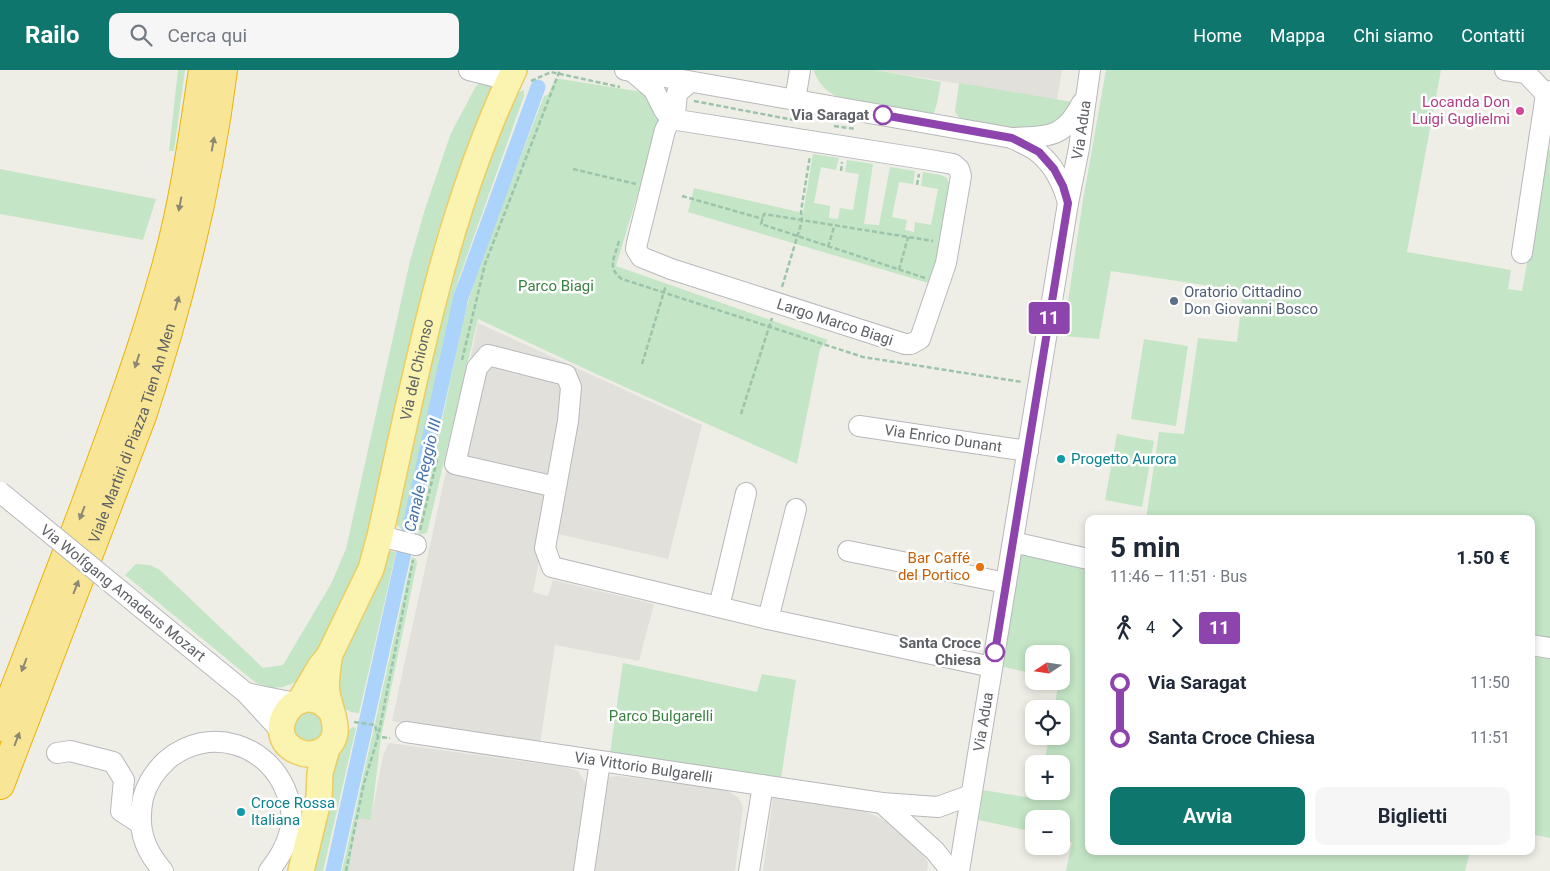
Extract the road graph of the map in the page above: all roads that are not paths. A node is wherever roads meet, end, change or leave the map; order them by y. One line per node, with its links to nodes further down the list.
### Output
1 (203, 70): 41 (highway, Viale Martiri di Piazza Tien An Men, one-way to 41)
2 (223, 70): 47 (highway, Viale Martiri di Piazza Tien An Men, one-way to 2)
3 (469, 70): 8 (street)
4 (800, 70): 12 (street)
5 (1090, 70): 11 (street, Via Adua)
6 (1505, 70): 10 (street)
7 (628, 77): 9 (street); 13 (street)
8 (512, 79): 26 (main road, Via del Chionso)
9 (690, 82): 12 (street); 13 (street, Largo Marco Biagi)
10 (1548, 92): 19 (street)
11 (1086, 94): 14 (street); 16 (street, Via Adua)
12 (795, 100): 15 (street)
13 (671, 119): 13 (street, Largo Marco Biagi)
14 (1054, 133): 15 (street); 16 (street)
15 (1012, 138): 17 (street)
16 (1077, 158): 17 (street); 18 (street, Via Adua)
17 (1054, 169): 18 (street)
18 (1068, 203): 21 (street, Via Adua)
19 (1522, 253)
20 (859, 426): 21 (street, Via Enrico Dunant)
21 (1028, 451): 27 (street, Via Adua)
22 (556, 487): 22 (street); 32 (street)
23 (0, 492): 38 (street, Via Wolfgang Amadeus Mozart, bridge)
24 (746, 493): 32 (street)
25 (796, 509): 33 (street)
26 (388, 539): 28 (street); 36 (main road, Via del Chionso)
27 (1013, 542): 30 (street); 31 (street, Via Adua)
28 (416, 545)
29 (848, 551): 31 (street)
30 (1085, 558)
31 (1006, 583): 37 (street, Via Adua)
32 (719, 607): 33 (street)
33 (768, 619): 37 (street)
34 (1535, 646): 35 (street)
35 (1550, 648)
36 (329, 656): 39 (main road, Via del Chionso); 40 (main road, Via del Chionso)
37 (992, 667): 49 (street, Via Adua)
38 (246, 693): 39 (street, Via Wolfgang Amadeus Mozart); 43 (street, Via Wolfgang Amadeus Mozart)
39 (297, 702): 40 (main road); 43 (main road, Via del Chionso)
40 (332, 712): 44 (main road, Via del Chionso)
41 (0, 727)
42 (406, 732): 46 (street, Via Vittorio Bulgarelli)
43 (287, 740): 44 (main road); 52 (main road, Via del Chionso)
44 (327, 748): 52 (main road, Via del Chionso)
45 (57, 752): 53 (street)
46 (600, 761): 48 (street, Via Vittorio Bulgarelli); 59 (street)
47 (0, 785)
48 (763, 785): 50 (street, Via Vittorio Bulgarelli); 60 (street)
49 (971, 794): 51 (street, Via Vittorio Bulgarelli); 54 (street, Via Adua)
50 (882, 803): 51 (street, Via Vittorio Bulgarelli); 55 (street)
51 (938, 807): 54 (street)
52 (313, 820): 58 (main road, Via del Chionso)
53 (141, 824): 56 (street); 57 (street)
54 (965, 832): 55 (street); 62 (street, Via Adua)
55 (928, 844): 61 (street)
56 (163, 871)
57 (269, 871)
58 (302, 871)
59 (584, 871)
60 (749, 871)
61 (951, 871)
62 (958, 871)

